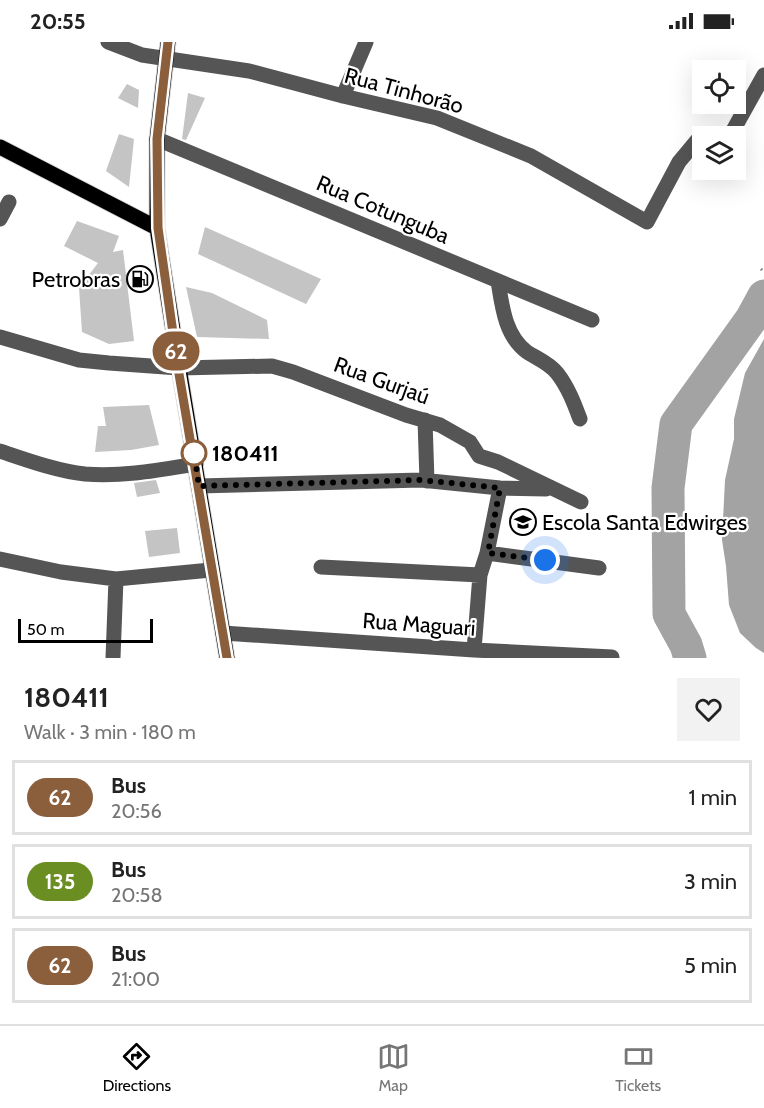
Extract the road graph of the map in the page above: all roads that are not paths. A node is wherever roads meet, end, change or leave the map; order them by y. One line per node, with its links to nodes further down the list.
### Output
1 (108, 42): 4 (street, Rua Tinhorão)
2 (168, 42): 4 (main road)
3 (366, 42): 6 (street)
4 (166, 59): 6 (street, Rua Tinhorão); 8 (main road)
5 (764, 75): 7 (street)
6 (343, 96): 9 (street, Rua Tinhorão)
7 (736, 126)
8 (157, 139): 13 (main road); 14 (street, Rua Cotunguba)
9 (692, 146)
10 (0, 147): 13 (main road)
11 (9, 202): 12 (street)
12 (0, 219)
13 (158, 228): 17 (main road)
14 (498, 281): 15 (street, Rua Cotunguba); 18 (street)
15 (592, 320)
16 (0, 338): 17 (street, Rua Gurjaú)
17 (178, 368): 19 (street, Rua Gurjaú); 21 (main road)
18 (580, 419)
19 (425, 420): 22 (street); 25 (street, Rua Gurjaú)
20 (0, 452): 21 (street)
21 (196, 464): 23 (main road)
22 (427, 481): 23 (street, Rua Gurjaú); 24 (street, Rua Gurjaú)
23 (199, 486): 31 (main road)
24 (500, 488): 25 (street, Rua Gurjaú); 27 (street)
25 (552, 489): 26 (street, Rua Gurjaú)
26 (581, 502)
27 (488, 553): 30 (street); 32 (street)
28 (0, 559): 33 (street)
29 (321, 567): 32 (street)
30 (599, 568)
31 (211, 570): 33 (street); 34 (main road)
32 (480, 575): 35 (street)
33 (116, 579): 37 (street)
34 (223, 633): 35 (street, Rua Maguari); 38 (main road)
35 (474, 650): 36 (street, Rua Maguari)
36 (612, 657)
37 (113, 658)
38 (227, 658)

